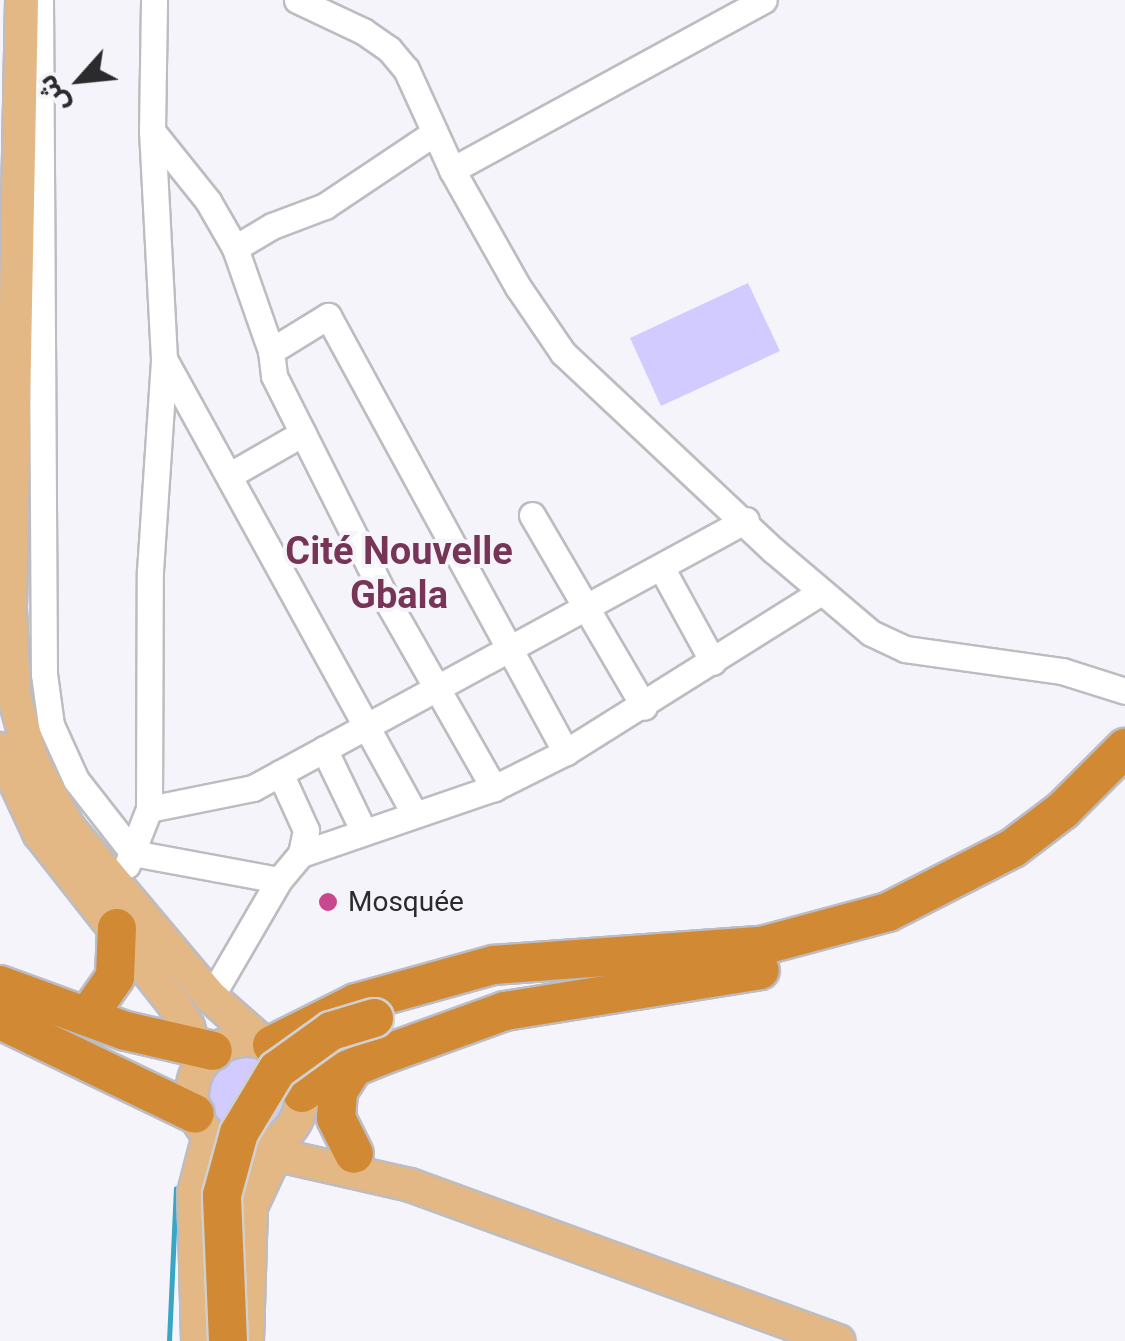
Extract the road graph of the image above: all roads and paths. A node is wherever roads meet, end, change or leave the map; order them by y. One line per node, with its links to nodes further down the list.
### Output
1 (22, 0): 38 (main road)
2 (40, 0): 35 (street)
3 (154, 0): 6 (street)
4 (297, 0): 7 (street)
5 (764, 0): 8 (street)
6 (152, 130): 9 (street); 11 (street)
7 (434, 132): 8 (street); 9 (street)
8 (452, 170): 15 (street)
9 (235, 248): 10 (street)
10 (271, 351): 12 (street); 19 (street)
11 (164, 360): 13 (street); 32 (street)
12 (304, 433): 13 (street); 21 (street)
13 (230, 475): 24 (street)
14 (532, 515): 18 (street)
15 (746, 520): 16 (street); 17 (street)
16 (661, 567): 18 (street); 20 (street)
17 (822, 592): 20 (street); 22 (street)
18 (586, 606): 19 (street); 23 (street)
19 (511, 646): 21 (street); 28 (street)
20 (712, 662): 23 (street)
21 (436, 687): 24 (street); 31 (street)
22 (1125, 691)
23 (644, 706): 28 (street)
24 (364, 727): 25 (street); 33 (street)
25 (324, 748): 29 (street); 34 (street)
26 (1125, 748): 40 (highway)
27 (0, 750): 39 (main road)
28 (566, 752): 31 (street)
29 (280, 773): 32 (street); 36 (street)
30 (1125, 784): 40 (highway)
31 (494, 788): 33 (street)
32 (150, 809): 35 (street)
33 (414, 813): 34 (street)
34 (363, 830): 36 (street)
35 (133, 853): 37 (street); 38 (street)
36 (301, 854): 37 (street)
37 (279, 880): 42 (street)
38 (116, 888): 42 (main road)
39 (117, 928): 43 (highway); 46 (main road)
40 (641, 970): 45 (highway); 47 (highway); 53 (highway, bridge)
41 (0, 985): 43 (highway)
42 (211, 997): 45 (main road)
43 (87, 1017): 46 (highway)
44 (0, 1020): 48 (highway)
45 (267, 1043): 46 (main road); 49 (main road)
46 (202, 1055): 48 (main road)
47 (353, 1068): 49 (highway); 50 (highway)
48 (202, 1124): 49 (main road); 52 (main road)
49 (283, 1128): 50 (main road); 51 (main road); 54 (main road)
50 (354, 1154): 51 (main road)
51 (410, 1185): 55 (main road)
52 (198, 1341)
53 (228, 1341)
54 (247, 1341)
55 (838, 1341)

